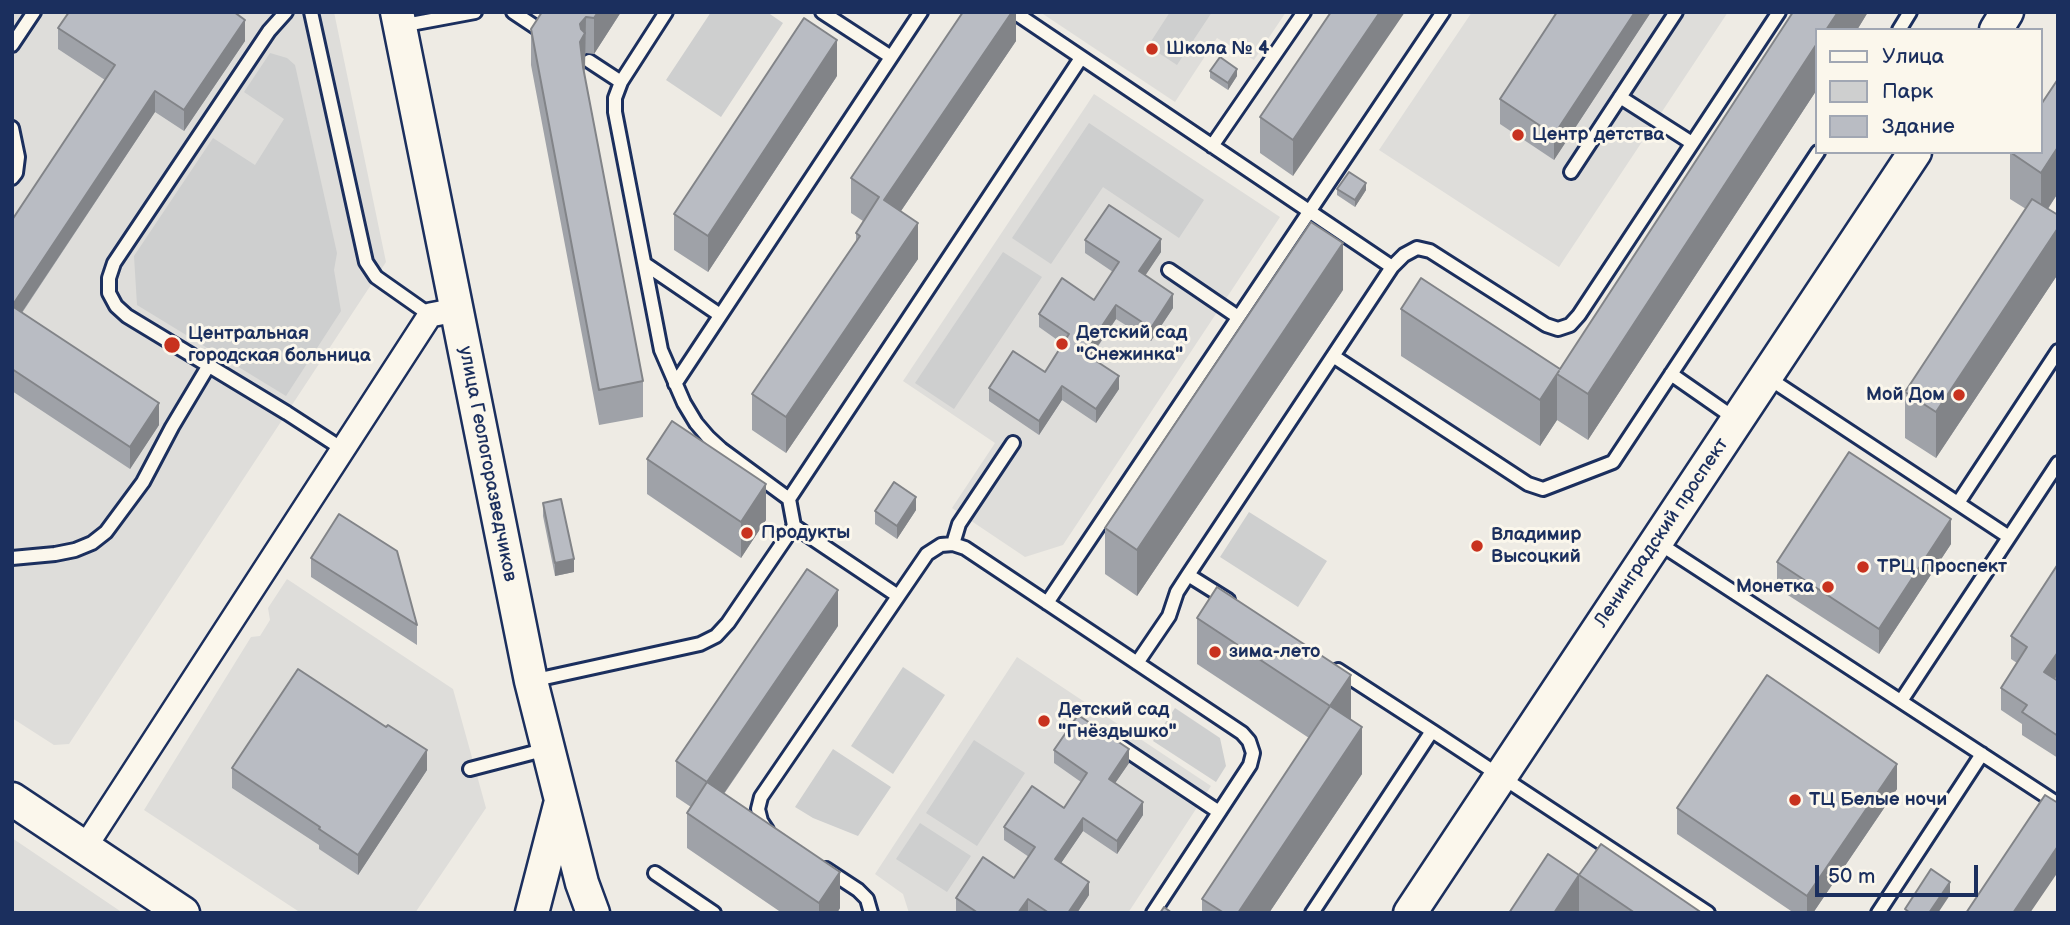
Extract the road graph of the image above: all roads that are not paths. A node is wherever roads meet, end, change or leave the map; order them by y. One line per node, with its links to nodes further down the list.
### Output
1 (34, 12): 20 (lane)
2 (286, 12): 42 (lane)
3 (311, 12): 37 (lane)
4 (475, 12): 16 (lane)
5 (666, 12): 24 (lane)
6 (822, 12): 21 (lane)
7 (921, 12): 21 (lane)
8 (1014, 12): 22 (lane)
9 (1304, 12): 28 (lane)
10 (1443, 12): 33 (lane)
11 (1676, 12): 25 (lane)
12 (1779, 12): 27 (lane)
13 (1910, 12): 17 (lane)
14 (2007, 12): 18 (street)
15 (516, 13): 19 (lane)
16 (398, 19): 37 (street, улица Геологоразведчиков)
17 (1900, 28)
18 (1997, 28)
19 (550, 36)
20 (12, 45)
21 (891, 57): 38 (lane)
22 (1081, 58): 28 (lane); 50 (lane)
23 (589, 61): 24 (lane)
24 (621, 82): 34 (lane)
25 (1620, 97): 27 (lane); 31 (lane)
26 (12, 128): 32 (lane)
27 (1692, 143): 35 (lane)
28 (1212, 146): 33 (lane)
29 (1817, 154): 43 (lane)
30 (1913, 154): 44 (street, Ленинградский проспект)
31 (1571, 172)
32 (12, 178)
33 (1309, 212): 35 (lane); 39 (lane)
34 (645, 264): 38 (lane); 45 (lane)
35 (1392, 267): 41 (lane)
36 (1168, 270): 39 (lane)
37 (443, 312): 48 (street); 63 (street, улица Геологоразведчиков)
38 (720, 315): 45 (lane)
39 (1238, 317): 59 (lane)
40 (2058, 351): 51 (lane)
41 (1333, 356): 43 (lane); 57 (lane)
42 (209, 365): 48 (lane); 56 (lane)
43 (1671, 374): 46 (lane)
44 (1766, 376): 46 (street, Ленинградский проспект); 51 (lane)
45 (675, 384): 50 (lane)
46 (1737, 419): 54 (street, Ленинградский проспект)
47 (1013, 443): 55 (lane)
48 (344, 450): 76 (street)
49 (2058, 463): 53 (lane)
50 (789, 499): 52 (lane)
51 (1958, 503): 53 (lane)
52 (794, 526): 58 (lane); 63 (lane)
53 (2009, 537): 64 (lane)
54 (1657, 542): 64 (lane); 70 (street, Ленинградский проспект)
55 (953, 544): 58 (lane); 59 (lane)
56 (12, 558)
57 (1188, 575): 60 (lane); 61 (lane)
58 (898, 596): 75 (lane)
59 (1046, 603): 61 (lane)
60 (1243, 610)
61 (1137, 663): 74 (lane)
62 (1332, 667): 65 (lane)
63 (531, 681): 67 (street, улица Геологоразведчиков)
64 (1901, 701): 68 (lane)
65 (1432, 731): 70 (lane); 85 (lane)
66 (1101, 734): 74 (lane)
67 (547, 749): 69 (lane); 72 (street, улица Геологоразведчиков)
68 (1982, 754): 73 (lane); 88 (lane)
69 (470, 769)
70 (1500, 776): 86 (street, Ленинградский проспект); 87 (lane)
71 (12, 799): 76 (street)
72 (560, 803): 80 (street); 81 (street, улица Геологоразведчиков)
73 (2058, 804)
74 (1219, 812): 84 (lane)
75 (779, 838)
76 (85, 847): 79 (street)
77 (813, 860): 83 (lane)
78 (655, 873): 82 (lane)
79 (183, 913)
80 (532, 913)
81 (593, 913)
82 (714, 913)
83 (871, 913)
84 (1153, 913)
85 (1312, 913)
86 (1410, 913)
87 (1708, 913)
88 (1878, 913)

